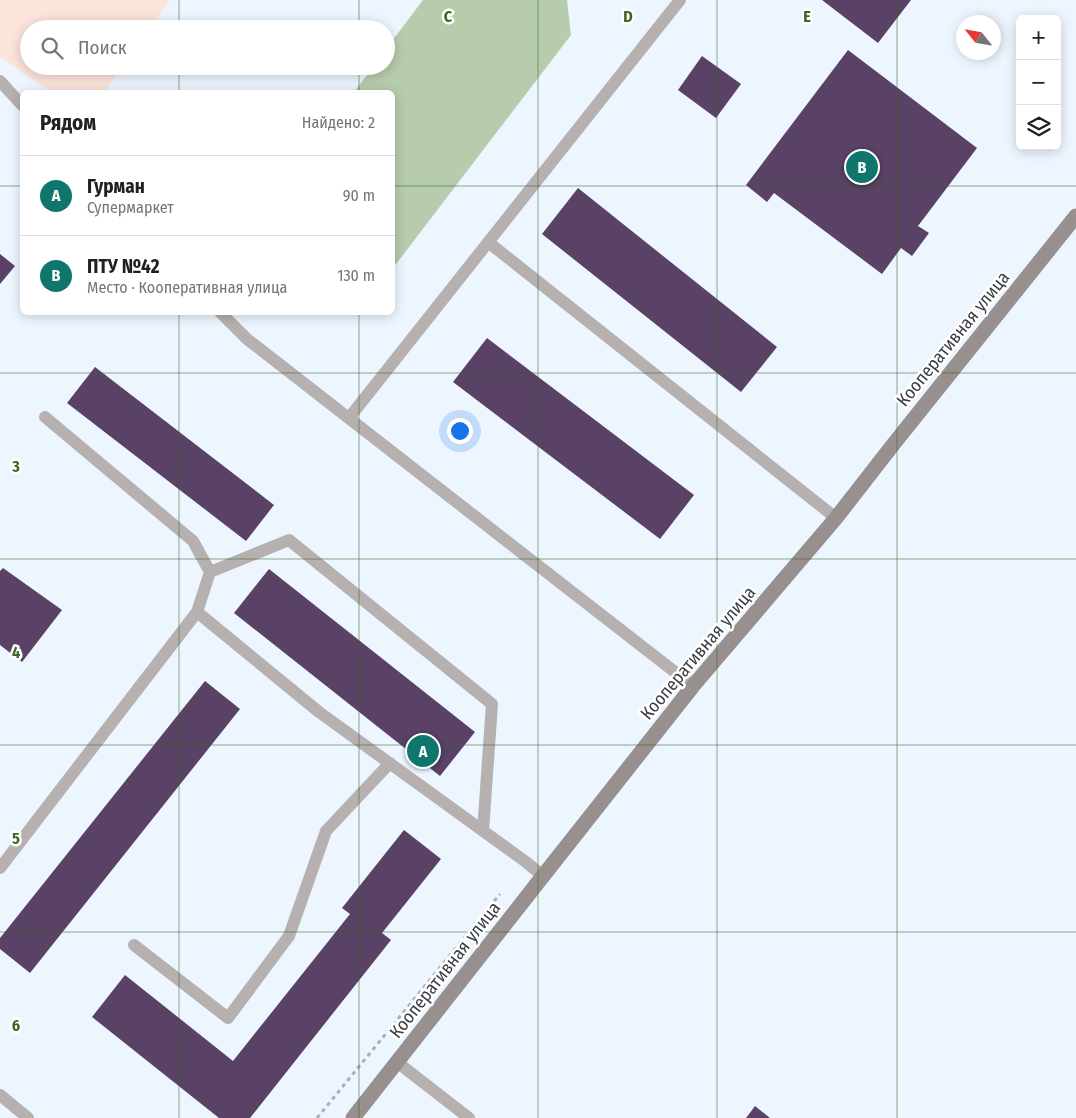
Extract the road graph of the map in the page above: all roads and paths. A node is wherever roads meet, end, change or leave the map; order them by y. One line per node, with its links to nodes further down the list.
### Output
1 (680, 0): 5 (lane)
2 (0, 81): 3 (lane)
3 (20, 103)
4 (1076, 216): 9 (street, Кооперативная улица)
5 (488, 242): 8 (lane); 9 (lane)
6 (223, 315): 8 (lane)
7 (45, 417): 10 (lane)
8 (349, 418): 12 (lane)
9 (836, 518): 12 (street, Кооперативная улица)
10 (210, 572): 11 (lane); 14 (lane)
11 (198, 612): 13 (lane); 15 (lane)
12 (693, 686): 16 (street, Кооперативная улица)
13 (390, 763): 14 (lane); 18 (lane)
14 (483, 831): 16 (lane)
15 (0, 868)
16 (543, 876): 19 (street, Кооперативная улица)
17 (502, 892): 23 (path)
18 (134, 945)
19 (397, 1062): 21 (lane); 24 (street, Кооперативная улица)
20 (0, 1095): 22 (lane)
21 (454, 1113): 25 (lane)
22 (28, 1118)
23 (317, 1118)
24 (353, 1118)
25 (469, 1118)

